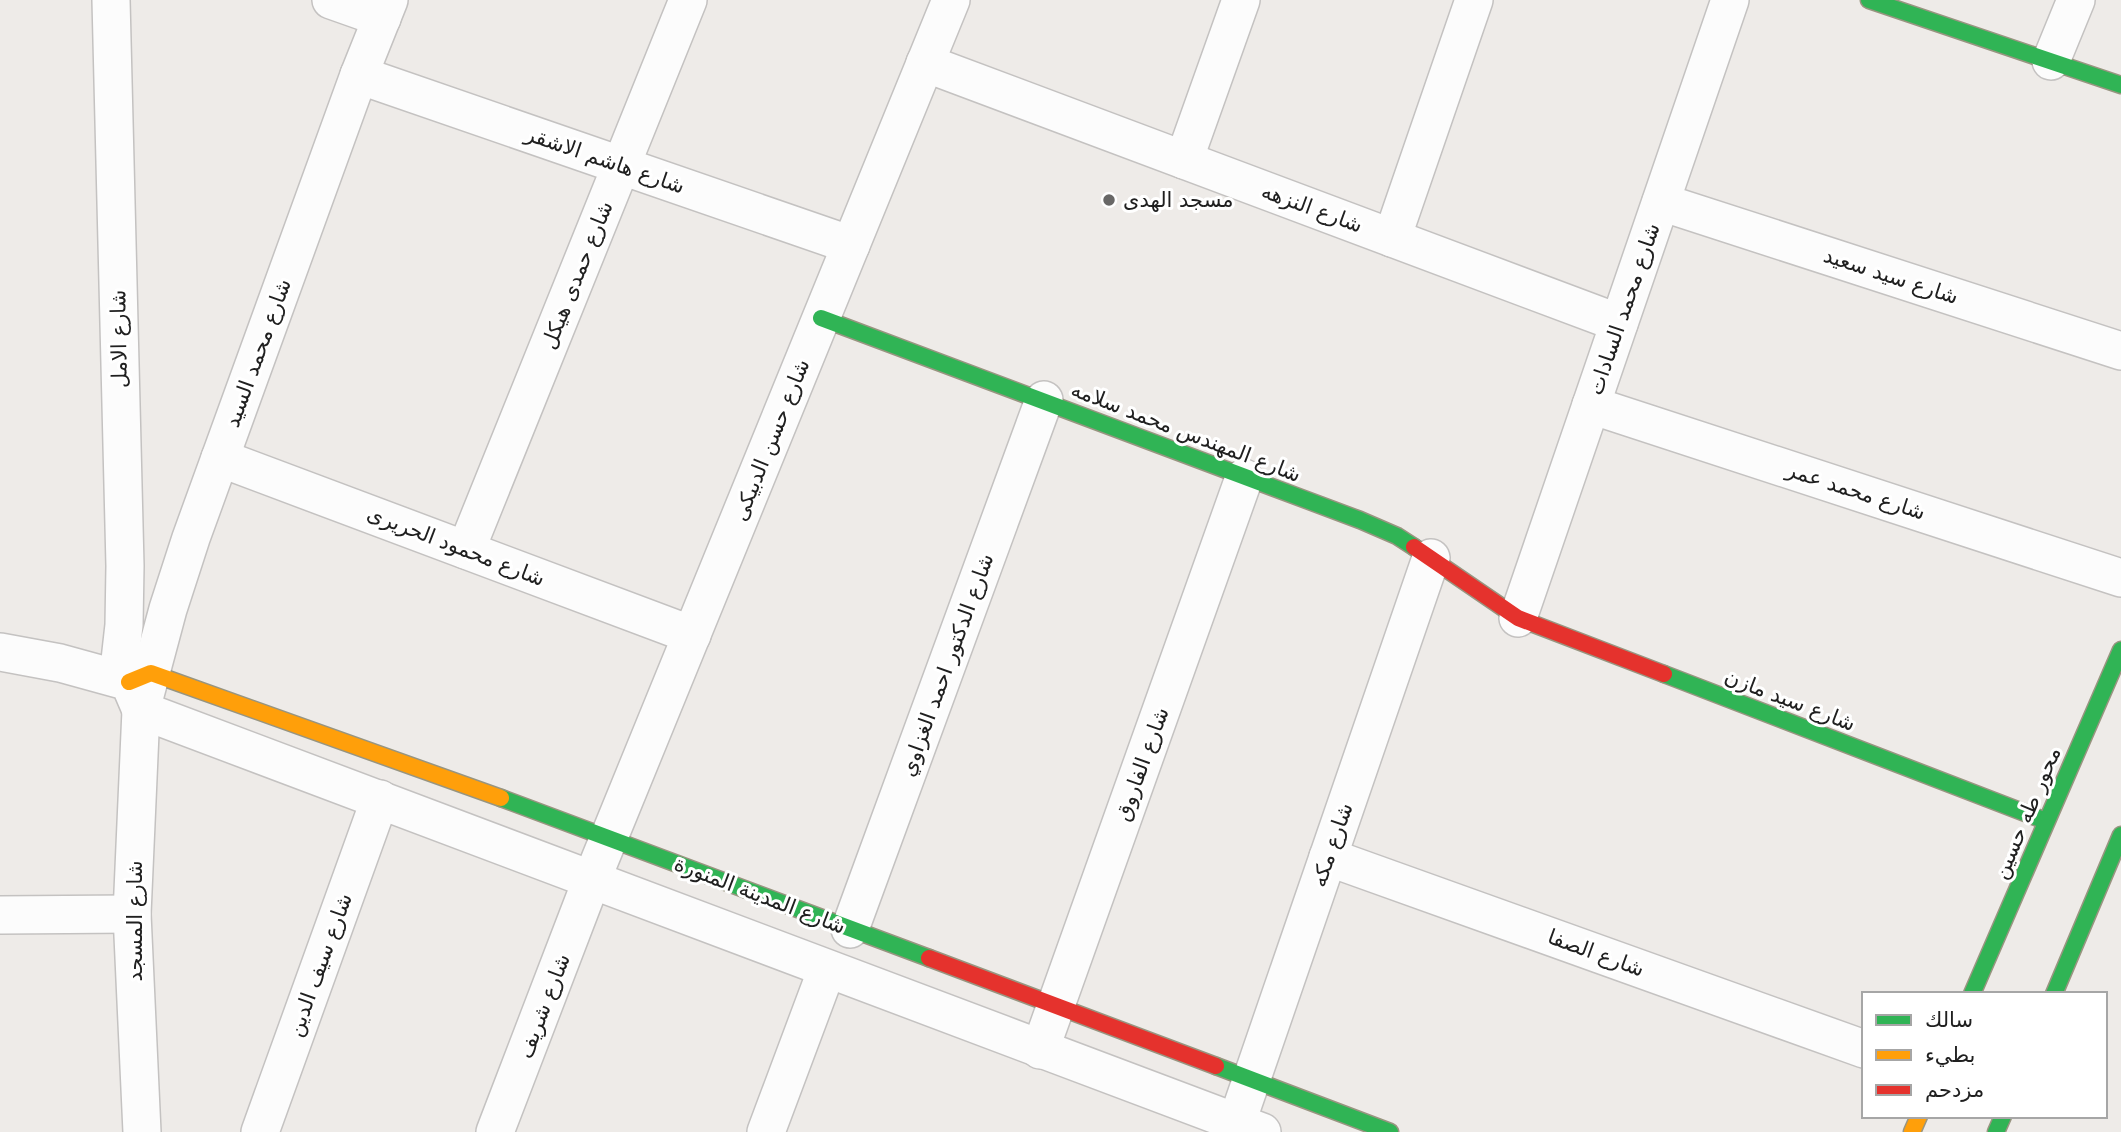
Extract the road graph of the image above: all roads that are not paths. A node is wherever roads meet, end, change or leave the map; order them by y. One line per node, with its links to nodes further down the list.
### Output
1 (111, 0): 34 (street, شارع الامل)
2 (331, 0): 10 (street)
3 (688, 0): 16 (street, شارع حمدى هيكل)
4 (951, 0): 12 (street, شارع حسن الدبيكى)
5 (1241, 0): 15 (street)
6 (1474, 0): 18 (street)
7 (1730, 0): 17 (street, شارع محمد السادات)
8 (1870, 0): 11 (street)
9 (2076, 0): 11 (street)
10 (386, 9): 13 (street, شارع محمد السيد)
11 (2051, 61): 14 (street)
12 (925, 63): 15 (street, شارع النزهه); 19 (street, شارع حسن الدبيكى)
13 (359, 75): 16 (street, شارع هاشم الاشقر); 25 (street, شارع محمد السيد)
14 (2121, 85)
15 (1184, 160): 18 (street, شارع النزهه)
16 (621, 165): 19 (street, شارع هاشم الاشقر); 27 (street, شارع حمدى هيكل)
17 (1661, 201): 21 (street, شارع محمد السادات); 22 (street, شارع سيد سعيد)
18 (1392, 238): 21 (street, شارع النزهه)
19 (851, 245): 20 (street, شارع حسن الدبيكى)
20 (821, 318): 23 (street, شارع المهندس محمد سلامه); 31 (street, شارع حسن الدبيكى)
21 (1619, 323): 24 (street, شارع محمد السادات)
22 (2121, 351)
23 (1044, 400): 26 (street, شارع المهندس محمد سلامه); 43 (street, شارع الدكتور احمد الغزاوي)
24 (1591, 405): 29 (street, شارع محمد عمر); 30 (street, شارع محمد السادات)
25 (220, 458): 27 (street, شارع محمود الحريرى); 34 (street, شارع محمد السيد)
26 (1244, 478): 28 (street, شارع المهندس محمد سلامه); 47 (street, شارع الفاروق)
27 (466, 550): 31 (street, شارع محمود الحريرى)
28 (1431, 558): 30 (street, شارع المهندس محمد سلامه); 39 (street, شارع مكه)
29 (2121, 578)
30 (1518, 618): 36 (street, شارع سيد مازن)
31 (692, 635): 38 (street, شارع حسن الدبيكى)
32 (2121, 650): 36 (street, محور طه حسين)
33 (0, 652): 34 (street, شارع المدينة المنورة)
34 (135, 686): 35 (street, شارع المدينة المنورة); 38 (street, شارع المدينة المنورة); 41 (street, شارع المسجد)
35 (380, 799): 40 (street, شارع المدينة المنورة); 53 (street, شارع سيف الدين)
36 (2046, 821): 45 (street, محور طه حسين)
37 (2121, 835): 46 (street)
38 (609, 837): 40 (street, شارع حسن الدبيكى); 43 (street, شارع المدينة المنورة)
39 (1328, 857): 48 (street, شارع الصفا); 50 (street, شارع مكه)
40 (592, 879): 44 (street, شارع المدينة المنورة); 54 (street, شارع شريف)
41 (132, 914): 42 (street); 52 (street, شارع المسجد)
42 (0, 915)
43 (850, 929): 47 (street, شارع المدينة المنورة)
44 (827, 969): 49 (street, شارع المدينة المنورة); 55 (street)
45 (1973, 992)
46 (2055, 992)
47 (1057, 1004): 49 (street, شارع الفاروق); 50 (street, شارع المدينة المنورة)
48 (1862, 1048)
49 (1040, 1050): 51 (street, شارع المدينة المنورة)
50 (1252, 1078): 51 (street, شارع مكه); 56 (street, شارع المدينة المنورة)
51 (1244, 1129)
52 (142, 1132)
53 (260, 1132)
54 (495, 1132)
55 (766, 1132)
56 (1390, 1132)

